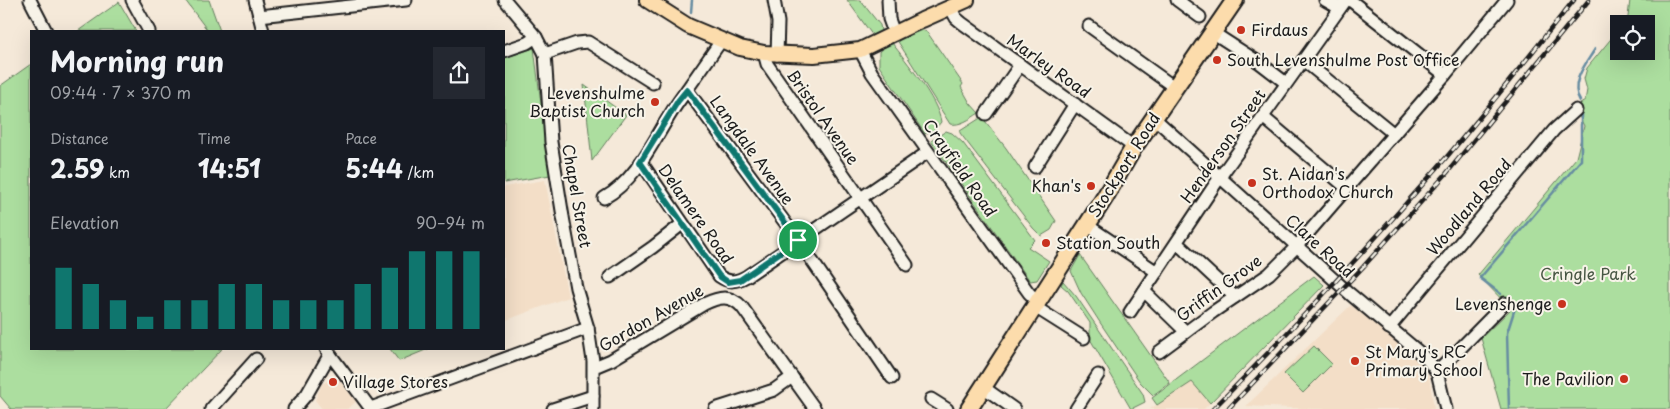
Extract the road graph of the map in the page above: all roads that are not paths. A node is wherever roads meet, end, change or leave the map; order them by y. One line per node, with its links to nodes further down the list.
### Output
1 (30, 0): 20 (street)
2 (132, 0): 21 (street)
3 (255, 0): 17 (street)
4 (406, 0): 17 (street)
5 (505, 0): 25 (street, Chapel Street)
6 (647, 0): 26 (main road)
7 (774, 0): 30 (street)
8 (888, 0): 23 (street)
9 (967, 0): 16 (main road)
10 (1177, 0): 18 (street)
11 (1235, 0): 24 (highway, Stockport Road)
12 (1325, 0): 15 (street)
13 (1350, 0): 33 (street)
14 (1506, 0): 33 (street, Griffin Grove)
15 (1342, 4): 31 (street, Henderson Street)
16 (950, 7): 23 (main road); 32 (street, Marley Road)
17 (259, 16): 22 (street)
18 (1200, 17)
19 (1090, 26): 36 (street)
20 (45, 30)
21 (148, 30)
22 (264, 30)
23 (897, 31): 27 (main road)
24 (1212, 32): 35 (street); 36 (highway, Stockport Road)
25 (536, 37): 28 (street); 29 (street, Chapel Street)
26 (720, 41): 30 (main road); 37 (street)
27 (866, 47): 30 (main road); 45 (street, Crayfield Road)
28 (505, 51)
29 (545, 54): 34 (street); 65 (street, Chapel Street)
30 (770, 54): 51 (street, Bristol Avenue)
31 (1303, 60): 35 (street, Henderson Street); 43 (street)
32 (1020, 65): 38 (street, Marley Road); 40 (street)
33 (1445, 75): 43 (street, Griffin Grove)
34 (653, 83)
35 (1286, 83): 42 (street, Henderson Street)
36 (1174, 87): 41 (highway, Stockport Road)
37 (687, 90): 46 (street); 54 (street, Langdale Avenue)
38 (1076, 104): 44 (street, Marley Road); 47 (street)
39 (1576, 110): 66 (street, Woodland Road)
40 (986, 114)
41 (1153, 117): 44 (highway, Stockport Road); 48 (street, Clare Road)
42 (1263, 117): 48 (street, Henderson Street); 49 (street)
43 (1394, 134): 49 (street, Griffin Grove)
44 (1134, 147): 53 (highway, Stockport Road)
45 (928, 152): 51 (street); 63 (street, Crayfield Road)
46 (640, 162): 50 (street); 52 (street, Delamere Road)
47 (1036, 167)
48 (1220, 176): 55 (street, Henderson Street); 56 (street, Clare Road)
49 (1347, 188): 56 (street, Griffin Grove)
50 (604, 198)
51 (860, 198): 54 (street); 57 (street, Bristol Avenue)
52 (682, 224): 54 (street, Delamere Road); 59 (street)
53 (1087, 225): 58 (street); 63 (highway, Stockport Road)
54 (798, 240): 76 (street, Langdale Avenue)
55 (1177, 243): 58 (street, Henderson Street); 61 (street)
56 (1296, 246): 61 (street, Griffin Grove); 66 (street, Clare Road)
57 (907, 264)
58 (1157, 272): 60 (street, Henderson Street)
59 (610, 277)
60 (1144, 291): 64 (street, Henderson Street); 67 (street)
61 (1234, 296): 67 (street, Griffin Grove)
62 (1505, 302): 73 (street)
63 (1037, 304): 68 (street, Crayfield Road); 77 (highway, Stockport Road)
64 (1130, 312)
65 (588, 328): 72 (street, Chapel Street); 82 (street)
66 (1389, 328): 73 (street, Clare Road)
67 (1186, 332): 70 (street, Griffin Grove)
68 (1084, 338)
69 (328, 351): 81 (street); 82 (street)
70 (1159, 352)
71 (256, 359): 80 (street)
72 (594, 366): 75 (street, Gordon Avenue); 78 (street, Chapel Street)
73 (1437, 372): 91 (street, Clare Road)
74 (1098, 375): 90 (street)
75 (792, 377): 85 (street); 86 (street)
76 (892, 378)
77 (983, 387): 88 (highway, Stockport Road); 89 (street)
78 (593, 396): 83 (street); 84 (street, Chapel Street)
79 (931, 398): 87 (street)
80 (211, 409)
81 (294, 409)
82 (371, 409)
83 (553, 409)
84 (593, 409)
85 (715, 409)
86 (815, 409)
87 (946, 409)
88 (969, 409)
89 (1014, 409)
90 (1076, 409)
91 (1446, 409)

